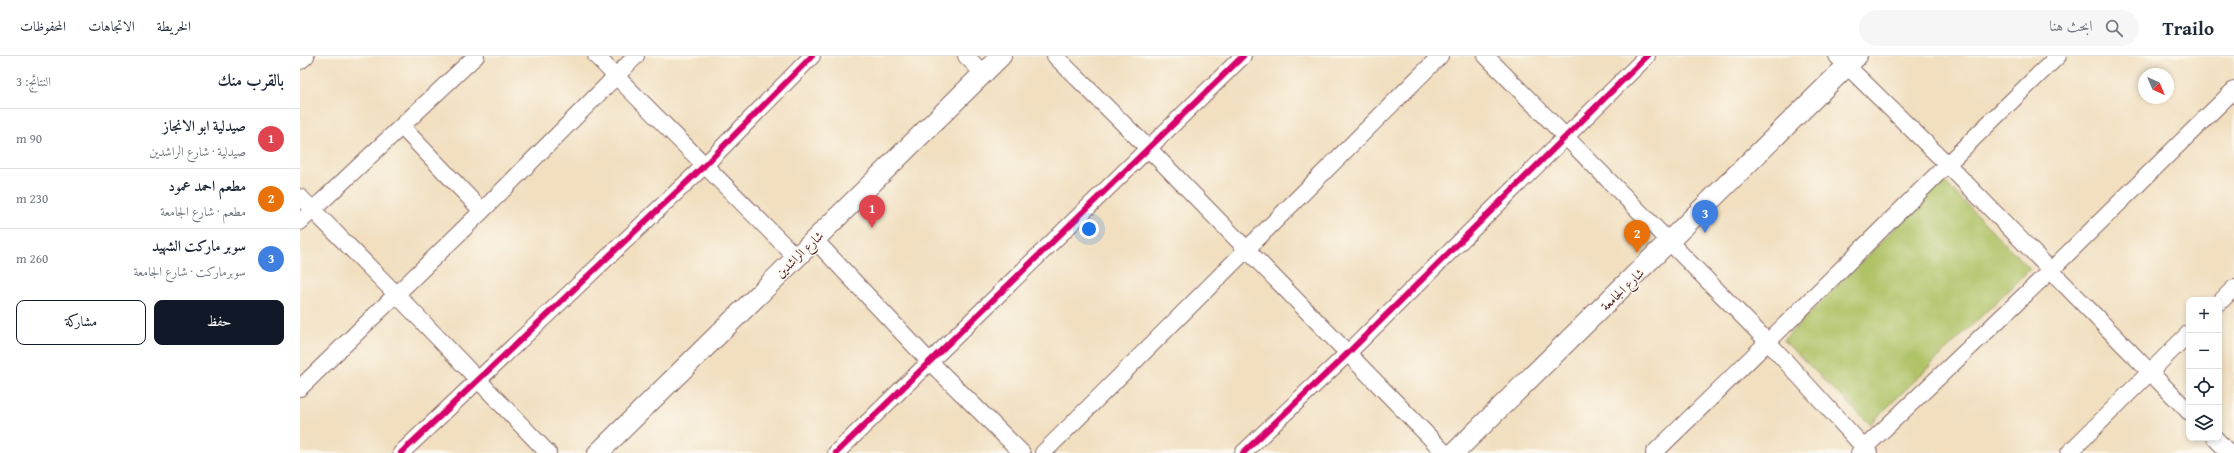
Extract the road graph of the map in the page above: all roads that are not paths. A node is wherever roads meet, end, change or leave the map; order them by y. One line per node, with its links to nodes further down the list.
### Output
1 (306, 56): 15 (street)
2 (476, 56): 19 (street)
3 (596, 56): 17 (street)
4 (636, 56): 17 (street)
5 (812, 56): 23 (street)
6 (966, 56): 16 (street)
7 (1001, 56): 16 (street, شارع الراشدين)
8 (1055, 56): 21 (street)
9 (1243, 56): 21 (street)
10 (1440, 56): 30 (street)
11 (1486, 56): 20 (street)
12 (1647, 56): 20 (street)
13 (2058, 56): 22 (street)
14 (1847, 59): 22 (street); 29 (street, شارع الجامعة)
15 (300, 61)
16 (983, 73): 28 (street, شارع الراشدين)
17 (615, 76): 23 (street); 26 (street)
18 (2234, 90): 32 (street)
19 (402, 127): 25 (street); 26 (street)
20 (1564, 137): 29 (street); 38 (street)
21 (1148, 148): 30 (street); 39 (street)
22 (1946, 164): 32 (street); 37 (street)
23 (704, 166): 31 (street); 41 (street)
24 (300, 197): 25 (street)
25 (313, 210): 27 (street); 34 (street)
26 (482, 211): 34 (street)
27 (300, 222)
28 (814, 240): 31 (street, شارع الراشدين); 39 (street)
29 (1669, 242): 37 (street); 54 (street, شارع الجامعة)
30 (1247, 251): 38 (street); 51 (street)
31 (796, 257): 48 (street, شارع الراشدين)
32 (2050, 271): 40 (street); 45 (street)
33 (2234, 288): 35 (street)
34 (397, 295): 41 (street); 42 (street)
35 (2222, 300)
36 (2186, 336): 40 (street)
37 (1768, 342): 45 (street); 55 (street)
38 (1347, 354): 52 (street); 53 (street)
39 (929, 361): 49 (street); 50 (street)
40 (2150, 371): 43 (street); 56 (street)
41 (477, 380): 46 (street); 47 (street)
42 (300, 388)
43 (2186, 409)
44 (2218, 441): 57 (street)
45 (1864, 451)
46 (401, 453)
47 (548, 453)
48 (598, 453)
49 (836, 453)
50 (1022, 453)
51 (1043, 453)
52 (1243, 453)
53 (1445, 453)
54 (1454, 453)
55 (1654, 453)
56 (2069, 453)
57 (2229, 453)

